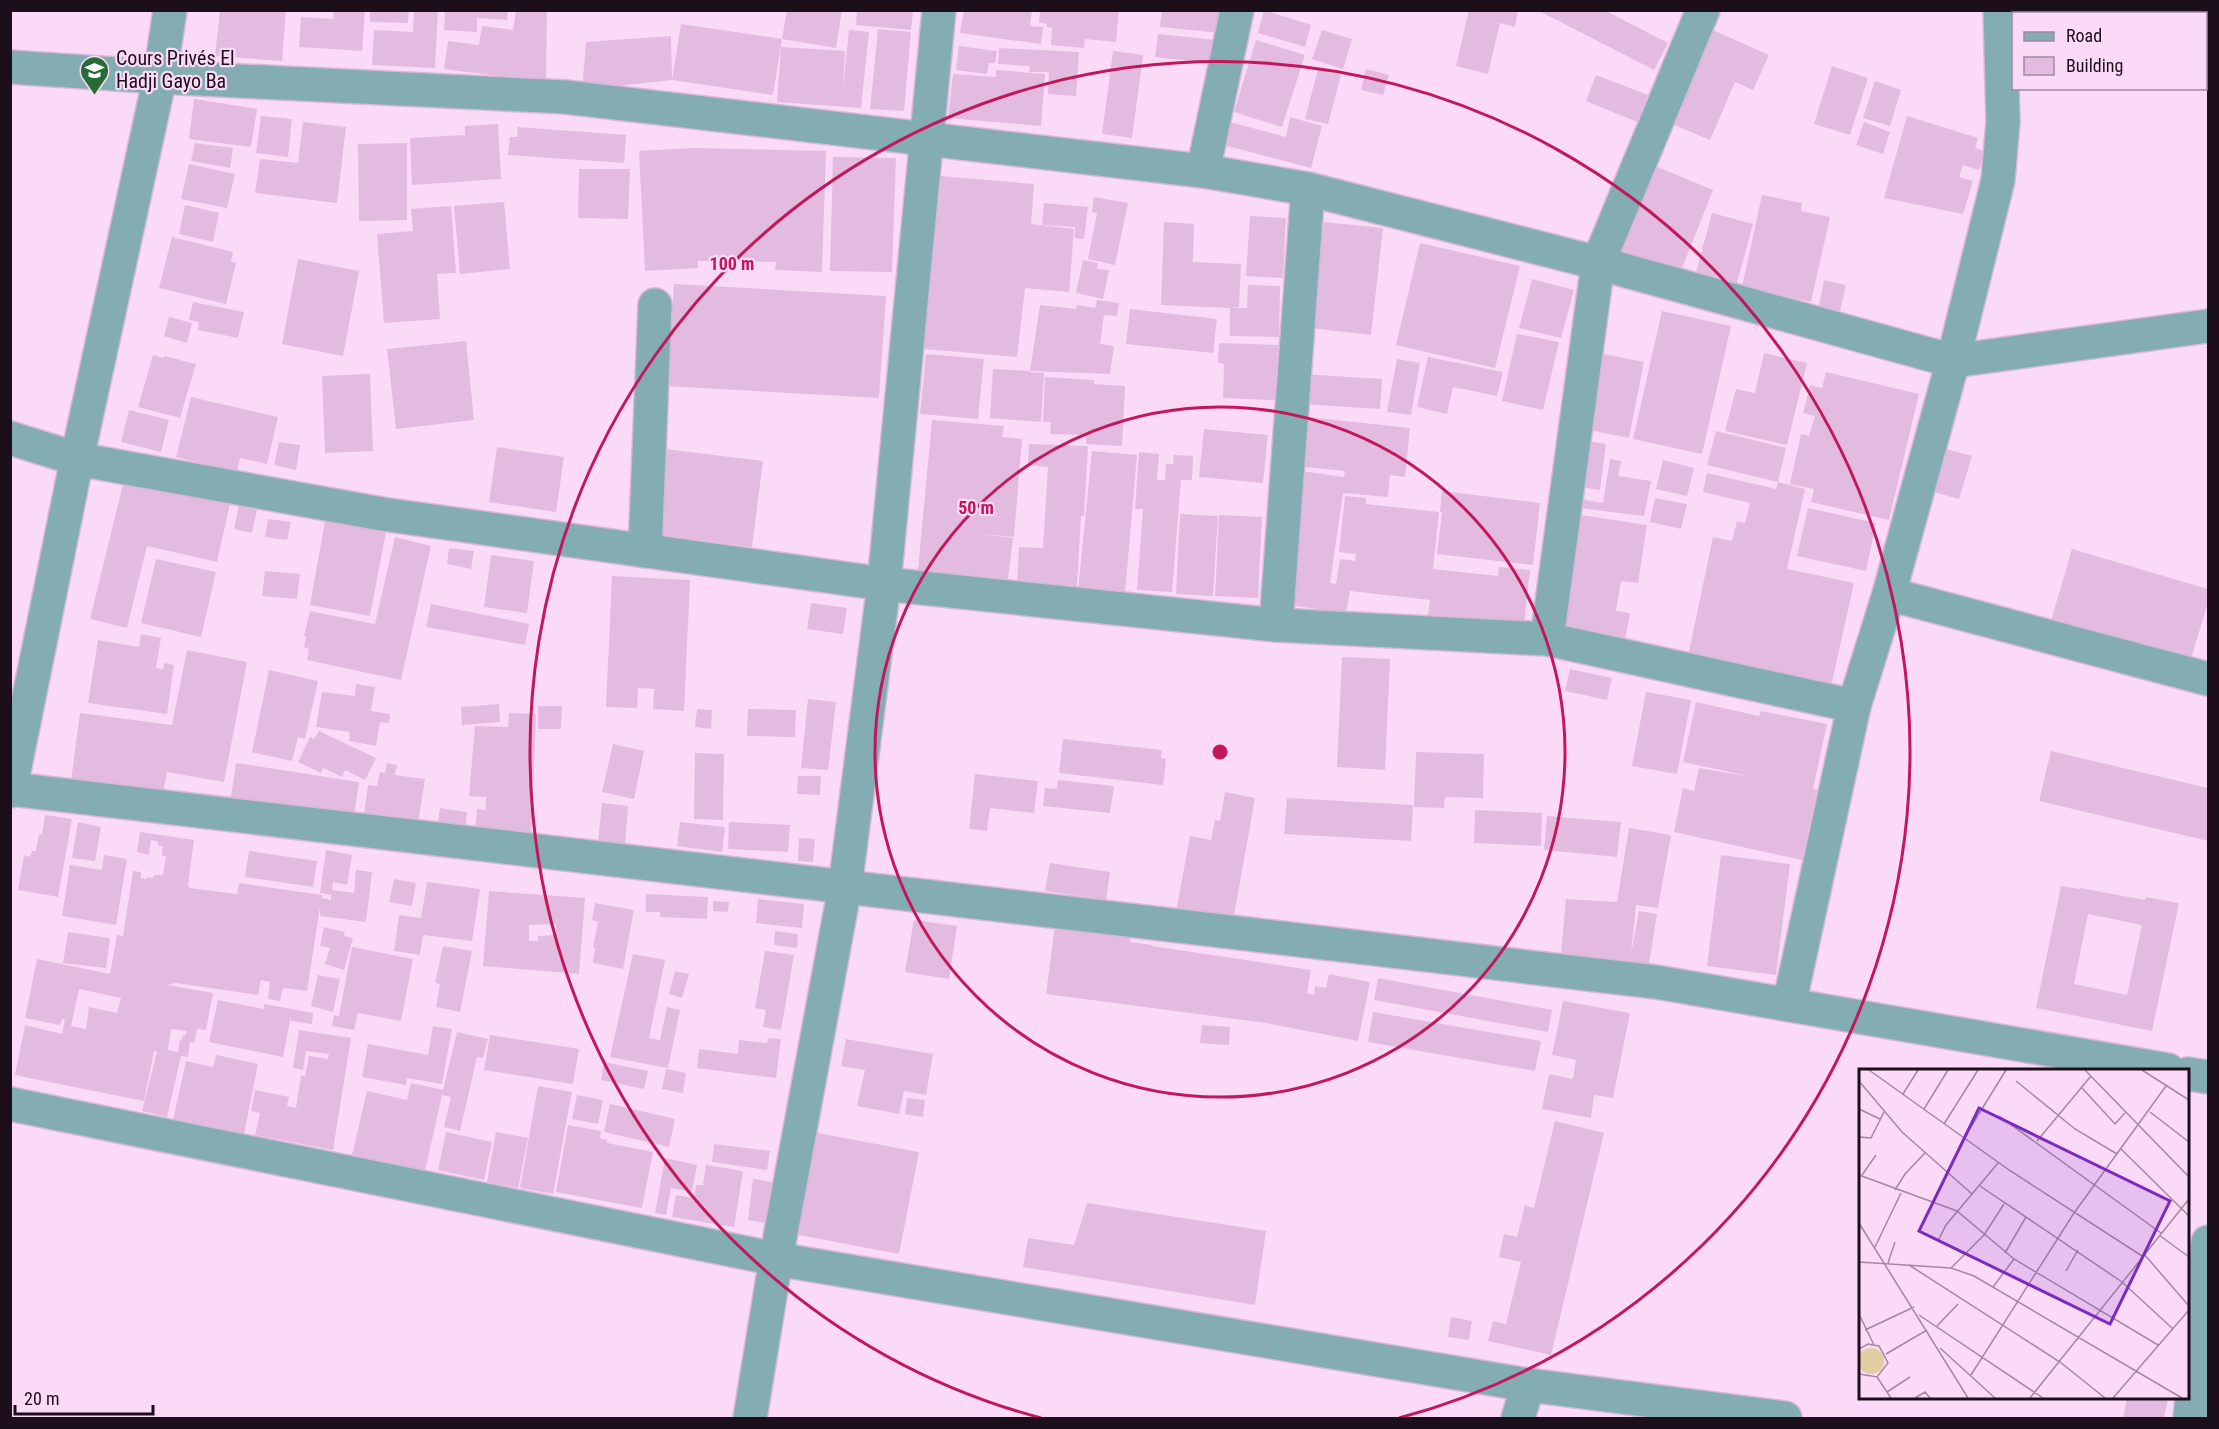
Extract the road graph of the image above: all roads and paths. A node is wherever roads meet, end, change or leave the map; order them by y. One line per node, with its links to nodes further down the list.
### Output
1 (170, 10): 7 (street)
2 (939, 10): 8 (street)
3 (1237, 10): 9 (street)
4 (1703, 10): 11 (street)
5 (2000, 10): 14 (street)
6 (10, 67): 7 (street)
7 (160, 77): 8 (street); 16 (street)
8 (927, 139): 9 (street); 18 (street)
9 (1203, 171): 10 (street)
10 (1308, 189): 11 (street); 20 (street)
11 (1598, 263): 14 (street); 21 (street)
12 (655, 305): 17 (street)
13 (2208, 326): 14 (street)
14 (1953, 361): 19 (street)
15 (10, 438): 16 (street)
16 (77, 459): 17 (street); 24 (street)
17 (645, 551): 18 (street)
18 (884, 584): 20 (street); 25 (street)
19 (1889, 594): 22 (street); 23 (street)
20 (1276, 625): 21 (street)
21 (1546, 639): 23 (street)
22 (2208, 680)
23 (1854, 706): 26 (street)
24 (11, 790): 25 (street)
25 (845, 887): 26 (street); 32 (street)
26 (1789, 1005): 27 (street)
27 (2157, 1069)
28 (2189, 1074): 29 (street)
29 (2208, 1077)
30 (10, 1104): 32 (street)
31 (2208, 1242): 37 (street)
32 (776, 1259): 33 (street); 34 (street)
33 (1528, 1385): 35 (street); 36 (street)
34 (750, 1419)
35 (1518, 1419)
36 (1785, 1419)
37 (2190, 1419)

